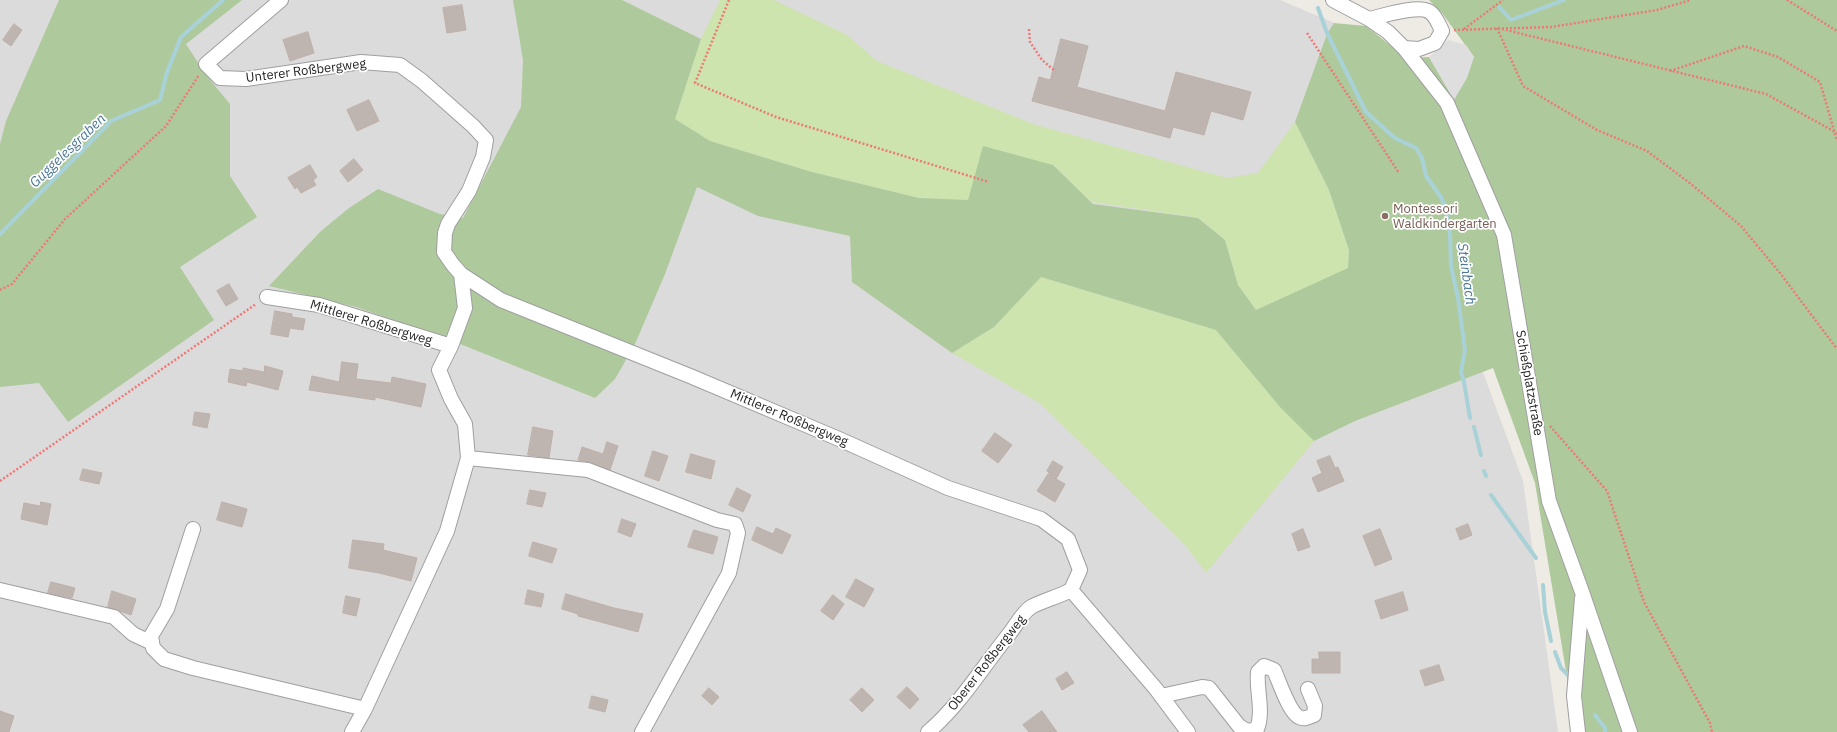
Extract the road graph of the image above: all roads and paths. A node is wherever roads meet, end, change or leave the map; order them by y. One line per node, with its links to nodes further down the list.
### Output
1 (281, 0): 13 (street)
2 (729, 0): 19 (path)
3 (1332, 0): 7 (street, Schießplatzstraße)
4 (1503, 0): 8 (path)
5 (1691, 0): 8 (path)
6 (1787, 0): 10 (path)
7 (1369, 19): 12 (street, Schießplatzstraße); 12 (street)
8 (1497, 28): 15 (path); 25 (path)
9 (1029, 29): 14 (path)
10 (1837, 31)
11 (1307, 33): 18 (path)
12 (1404, 48): 32 (street, Schießplatzstraße)
13 (206, 64): 20 (street, Unterer Roßbergweg); 22 (path)
14 (1055, 71)
15 (1670, 71): 16 (path); 16 (path)
16 (1837, 132): 17 (path)
17 (1837, 140)
18 (1399, 173)
19 (988, 182)
20 (443, 244): 21 (street, Mittlerer Roßbergweg)
21 (461, 274): 24 (street, Mittlerer Roßbergweg); 31 (street, Mittlerer Roßbergweg)
22 (0, 290)
23 (267, 297): 24 (street, Mittlerer Roßbergweg); 28 (path)
24 (451, 346): 27 (street, Mittlerer Roßbergweg)
25 (1837, 349)
26 (1548, 423): 43 (path)
27 (468, 458): 36 (street); 38 (street)
28 (0, 481)
29 (193, 529): 33 (street)
30 (0, 590): 33 (street)
31 (1071, 590): 35 (street); 39 (street, Oberer Roßbergweg)
32 (1582, 592): 41 (street); 42 (street, Schießplatzstraße)
33 (152, 643): 36 (street)
34 (1308, 689): 35 (street)
35 (1161, 696): 40 (street)
36 (365, 709): 37 (street)
37 (352, 732)
38 (642, 732)
39 (928, 732)
40 (1188, 732)
41 (1578, 732)
42 (1630, 732)
43 (1712, 732)

